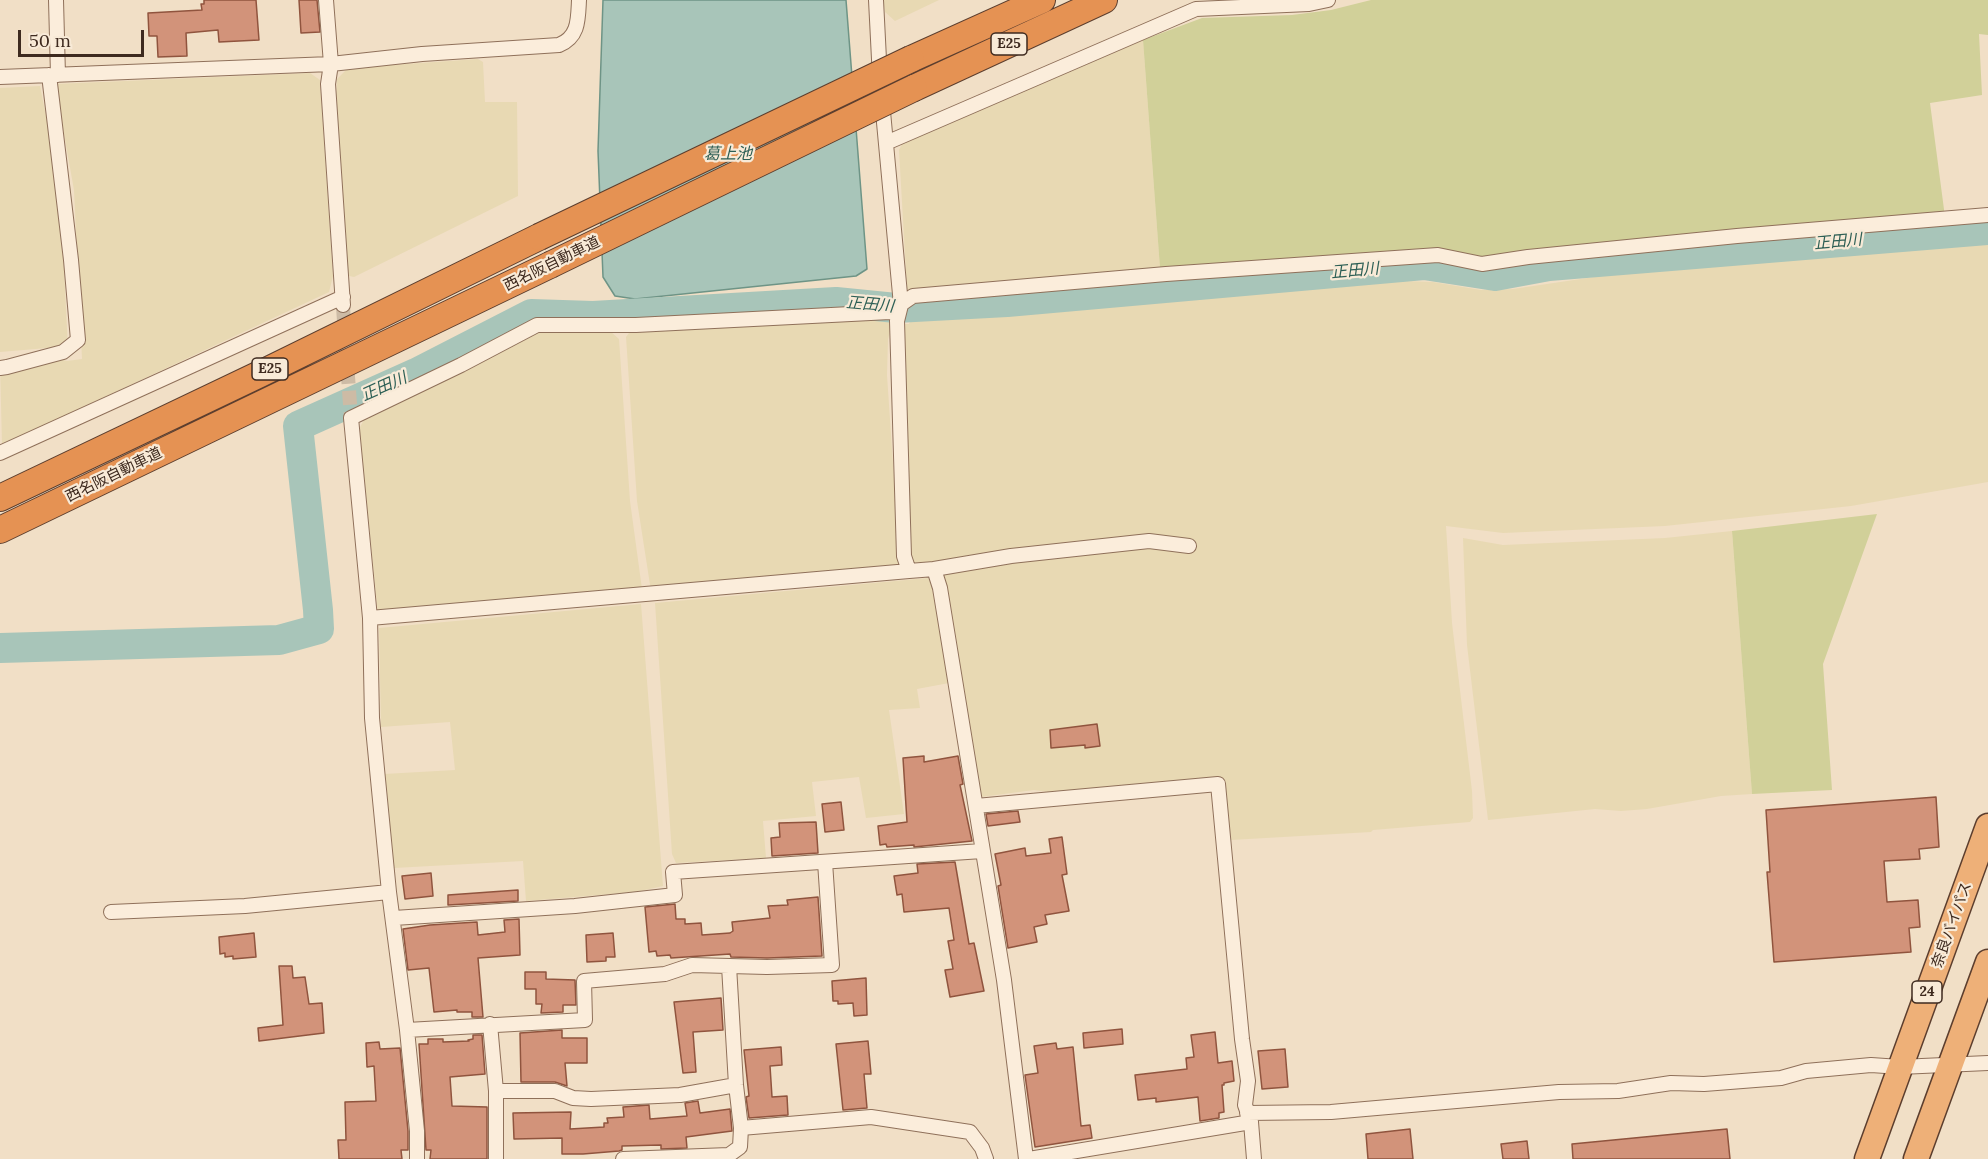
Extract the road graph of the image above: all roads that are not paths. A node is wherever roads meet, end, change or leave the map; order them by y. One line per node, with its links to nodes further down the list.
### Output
1 (56, 0): 9 (street)
2 (326, 0): 8 (street)
3 (579, 0): 8 (street)
4 (876, 0): 11 (street)
5 (1042, 0): 17 (highway, 西名阪自動車道 / E25, bridge)
6 (1104, 0): 15 (highway, 西名阪自動車道 / E25, bridge)
7 (1328, 0): 11 (street)
8 (331, 64): 9 (street); 16 (street)
9 (53, 75): 10 (street); 14 (street)
10 (0, 77)
11 (886, 143): 13 (street)
12 (1988, 215): 13 (street)
13 (901, 305): 22 (street); 23 (street)
14 (0, 368)
15 (199, 434): 18 (highway, 西名阪自動車道 / E25); 20 (highway)
16 (0, 453)
17 (0, 498)
18 (0, 530)
19 (1189, 546): 21 (street)
20 (0, 547)
21 (934, 569): 22 (street); 24 (street)
22 (909, 571): 23 (street)
23 (370, 618): 28 (street)
24 (976, 806): 26 (street); 40 (street)
25 (1988, 826): 37 (highway, 奈良バイパス / 24)
26 (982, 851): 27 (street); 47 (street)
27 (825, 862): 30 (street); 32 (street)
28 (389, 892): 29 (street); 30 (street)
29 (111, 912)
30 (394, 918): 34 (street)
31 (1988, 962): 36 (highway)
32 (729, 966): 33 (street); 38 (street)
33 (490, 1024): 34 (street); 39 (street)
34 (407, 1030): 43 (street)
35 (1988, 1063): 36 (street)
36 (1949, 1065): 37 (street); 50 (highway)
37 (1900, 1067): 40 (street); 49 (highway, 奈良バイパス / 24)
38 (736, 1085): 39 (street); 41 (street)
39 (496, 1091): 44 (street)
40 (1249, 1118): 47 (street); 48 (street)
41 (741, 1128): 42 (street); 46 (street)
42 (695, 1157): 45 (street)
43 (417, 1159)
44 (496, 1159)
45 (623, 1159)
46 (986, 1159)
47 (1028, 1159)
48 (1254, 1159)
49 (1867, 1159)
50 (1916, 1159)

